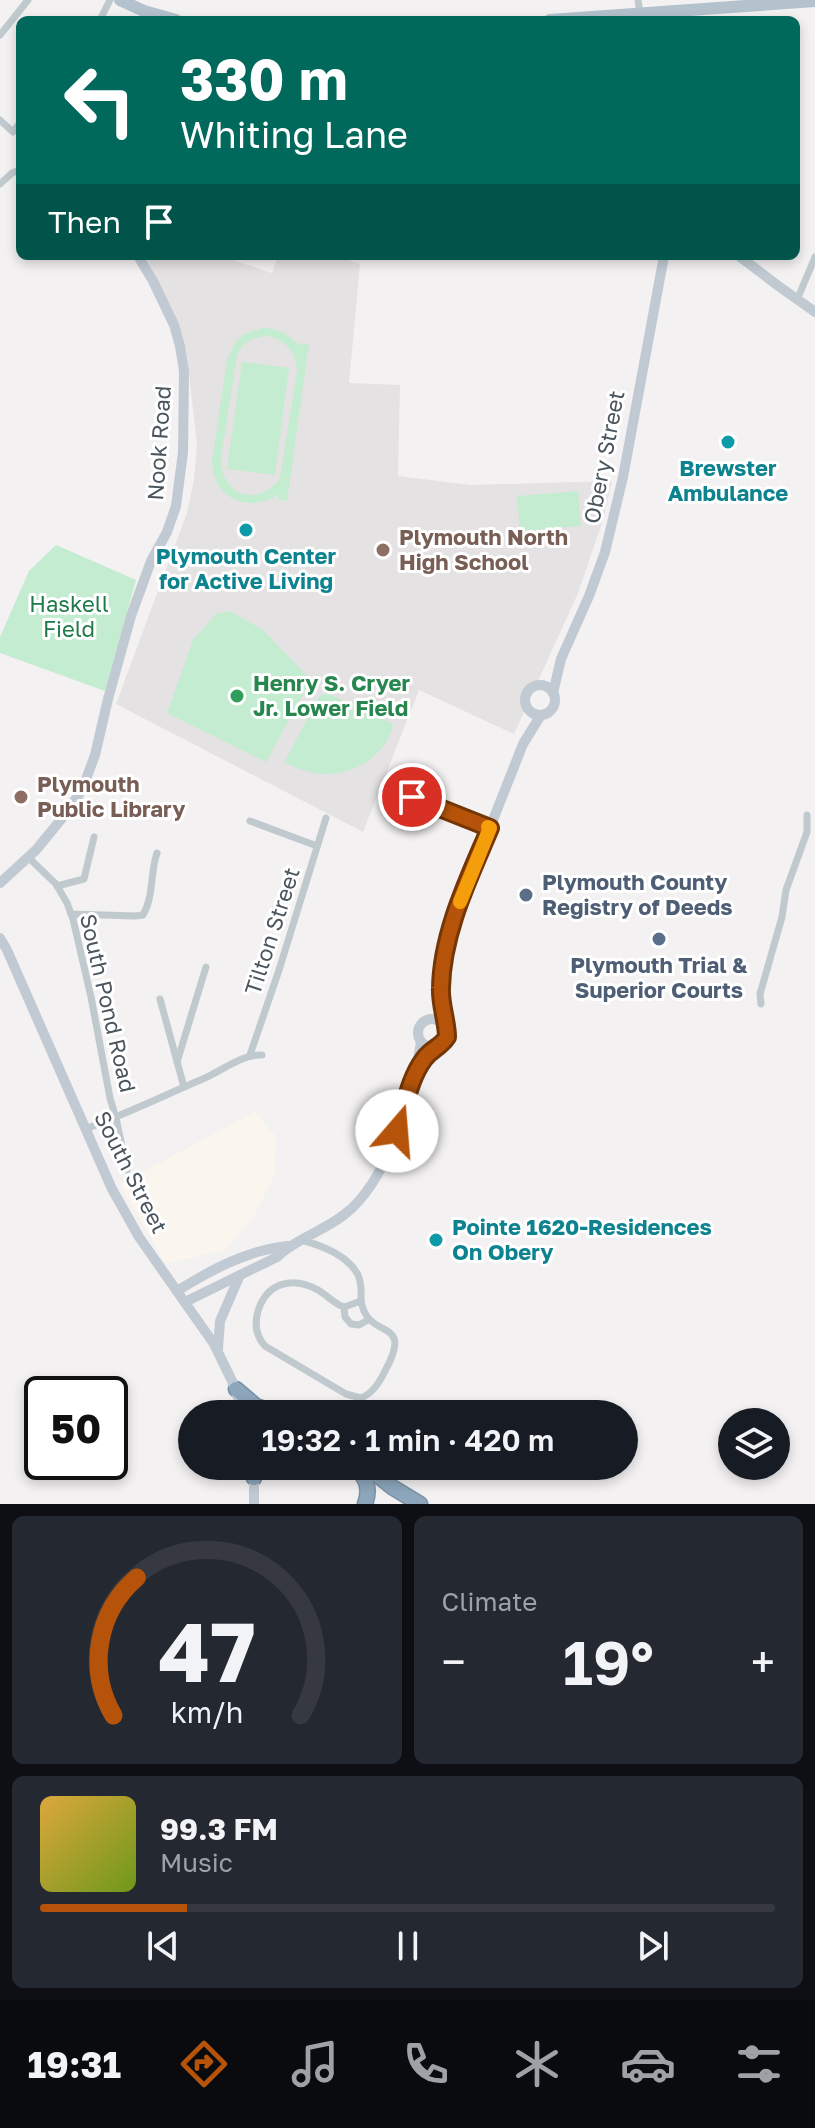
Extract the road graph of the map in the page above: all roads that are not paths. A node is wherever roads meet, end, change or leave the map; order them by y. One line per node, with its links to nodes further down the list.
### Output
1 (28, 0): 8 (street)
2 (120, 0): 6 (main road)
3 (814, 1): 4 (main road)
4 (733, 3): 5 (main road)
5 (640, 11): 7 (main road)
6 (143, 15)
7 (590, 16)
8 (0, 35)
9 (0, 120): 10 (street)
10 (16, 128)
11 (16, 172): 12 (street)
12 (0, 184)
13 (815, 257): 17 (street)
14 (140, 260): 33 (main road, Nook Road)
15 (663, 260): 19 (main road, Obery Street)
16 (744, 260): 17 (main road)
17 (797, 300): 18 (main road)
18 (815, 312)
19 (561, 659): 20 (main road, Obery Street); 21 (main road, Obery Street)
20 (541, 686): 21 (main road); 22 (main road, Obery Street)
21 (553, 693): 23 (main road, Obery Street)
22 (527, 708): 23 (main road); 24 (main road, Obery Street)
23 (541, 715): 24 (main road, Obery Street)
24 (523, 744): 29 (main road, Obery Street)
25 (386, 785): 29 (street)
26 (807, 815): 41 (street)
27 (326, 818): 31 (street, Tilton Street)
28 (250, 821): 31 (street)
29 (490, 828): 39 (main road, Obery Street)
30 (94, 837): 35 (street)
31 (317, 846): 46 (street, Tilton Street)
32 (157, 853): 36 (street)
33 (29, 858): 34 (main road, Nook Road); 35 (street, South Pond Road)
34 (0, 883)
35 (57, 886): 36 (street, South Pond Road)
36 (71, 914): 51 (street, South Pond Road)
37 (0, 938): 52 (main road, South Street)
38 (206, 967): 48 (street)
39 (440, 991): 42 (main road, Obery Street); 43 (main road, Obery Street)
40 (160, 999): 48 (street)
41 (761, 1004)
42 (426, 1021): 43 (main road); 44 (main road, Obery Street)
43 (446, 1028): 45 (main road, Obery Street)
44 (421, 1042): 45 (main road); 49 (main road, Obery Street)
45 (433, 1048): 49 (main road, Obery Street)
46 (250, 1055): 47 (street); 50 (street)
47 (262, 1055)
48 (177, 1062): 50 (street)
49 (416, 1071): 54 (main road, Obery Street)
50 (184, 1087): 51 (street)
51 (116, 1118): 52 (street); 53 (street, South Pond Road)
52 (85, 1129): 57 (main road, South Street)
53 (127, 1170)
54 (301, 1240): 55 (main road, Obery Street); 58 (street)
55 (288, 1246): 56 (main road, Obery Street); 57 (main road, Obery Street)
56 (240, 1275): 59 (main road, Obery Street); 62 (main road)
57 (177, 1291): 59 (main road, South Street)
58 (361, 1301): 60 (street); 61 (street)
59 (185, 1302): 62 (main road, South Street)
60 (344, 1307): 61 (street); 61 (street)
61 (368, 1320)
62 (218, 1351): 63 (main road, South Street)
63 (236, 1389): 64 (main road, South Street); 65 (highway)
64 (240, 1400)
65 (249, 1400)
66 (254, 1480): 69 (main road)
67 (364, 1480): 70 (highway)
68 (383, 1480): 71 (highway)
69 (254, 1504)
70 (365, 1504)
71 (420, 1504)

